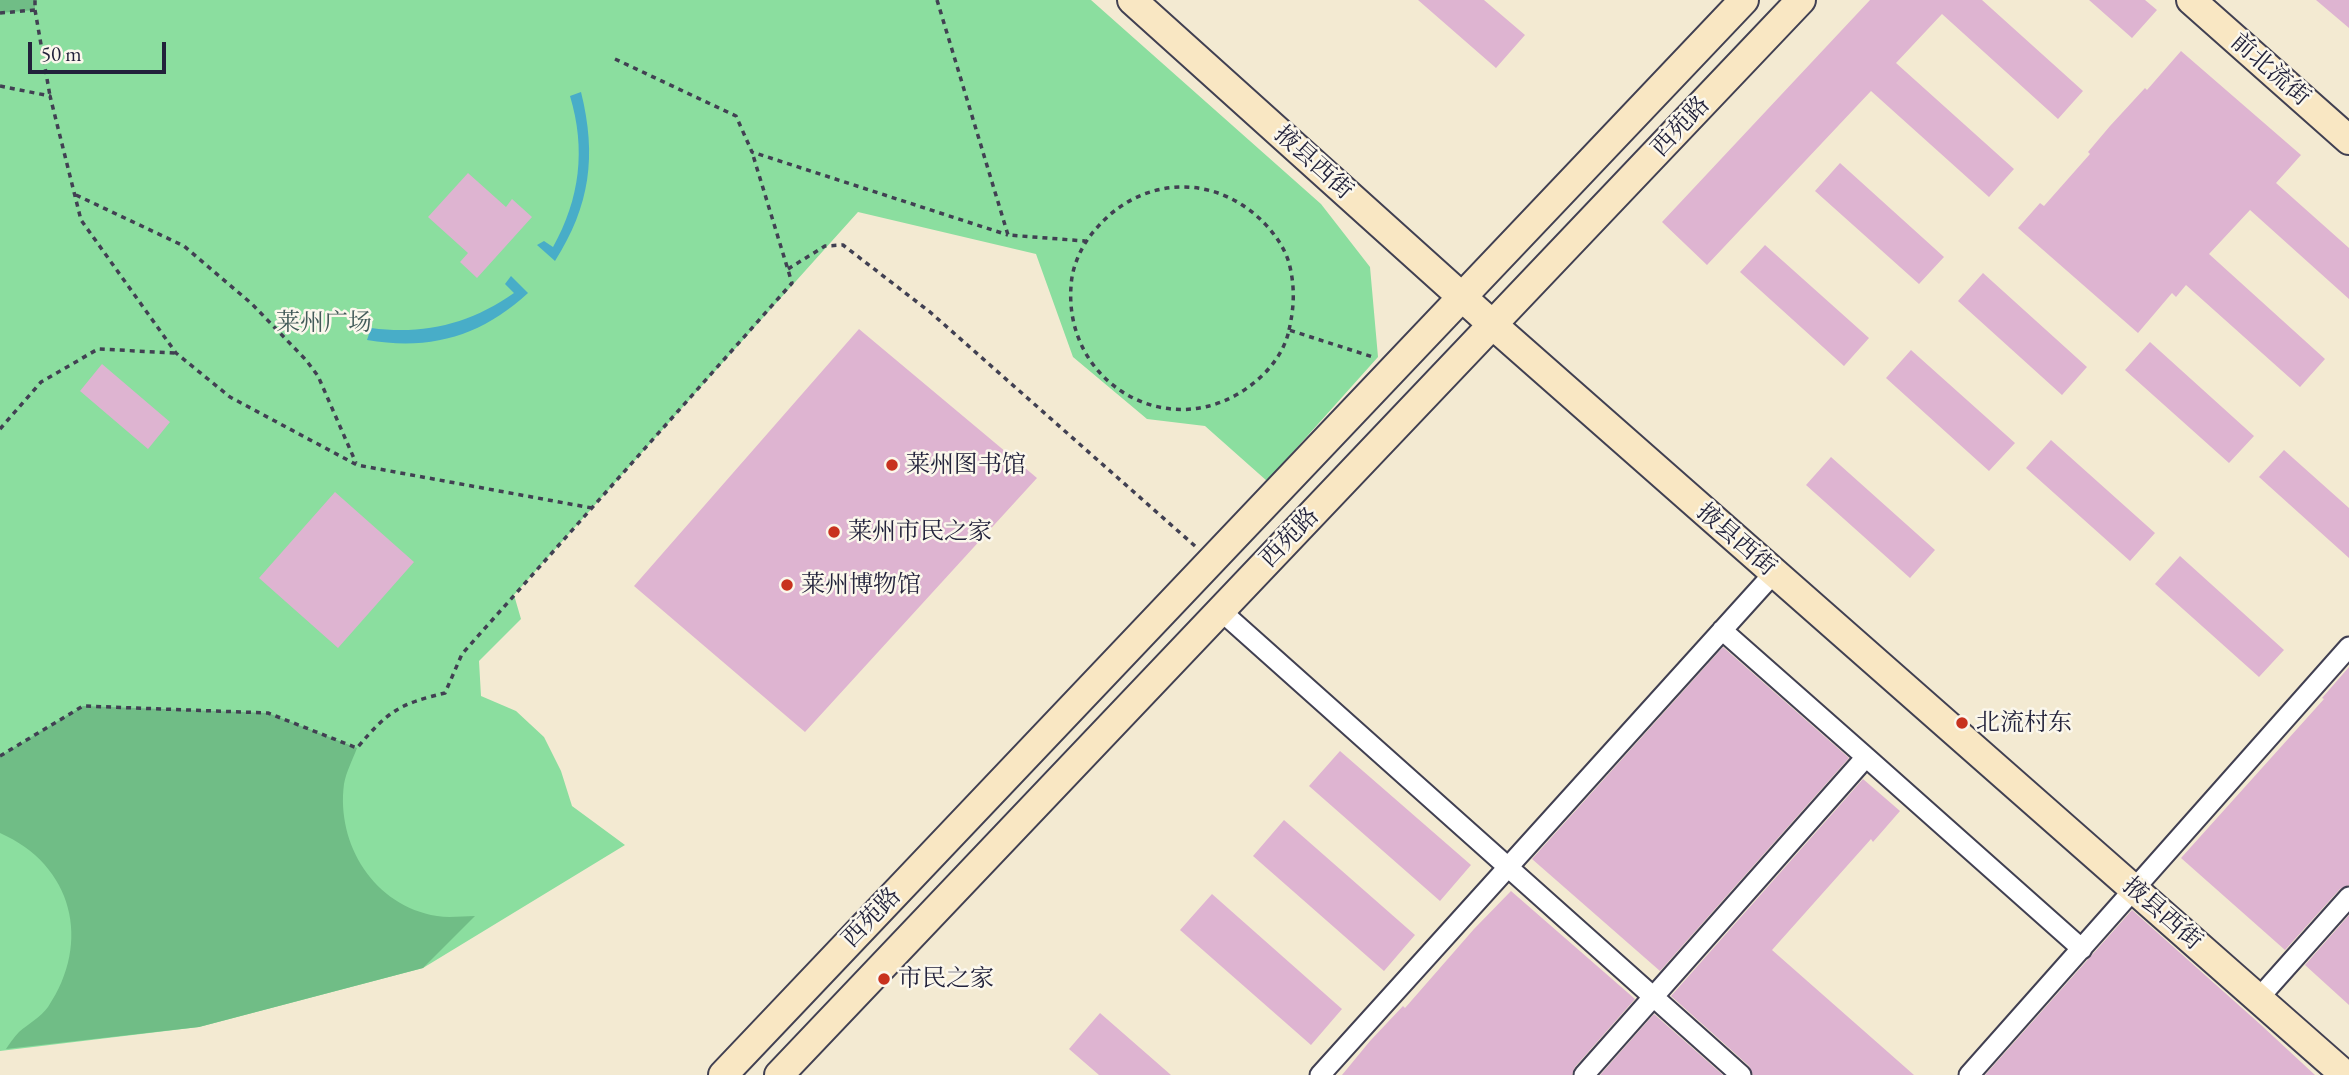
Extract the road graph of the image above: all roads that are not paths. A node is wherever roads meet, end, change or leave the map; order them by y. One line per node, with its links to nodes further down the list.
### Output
1 (1132, 0): 6 (main road, 掖县西街)
2 (1744, 0): 6 (main road, 西苑路)
3 (1801, 0): 7 (main road, 西苑路)
4 (2191, 0): 5 (main road, 前北流街)
5 (2349, 140)
6 (1462, 298): 7 (main road, 掖县西街); 19 (main road, 西苑路)
7 (1493, 325): 8 (main road, 掖县西街); 9 (main road, 西苑路)
8 (1774, 573): 10 (street); 14 (main road, 掖县西街)
9 (1221, 611): 13 (street); 20 (main road, 西苑路)
10 (1722, 629): 12 (street); 13 (street)
11 (2349, 647): 14 (street)
12 (1866, 757): 16 (street); 17 (street)
13 (1508, 866): 17 (street); 21 (street)
14 (2134, 890): 16 (street); 18 (main road, 掖县西街)
15 (2349, 897): 18 (street)
16 (2082, 949): 24 (street)
17 (1653, 996): 22 (street); 23 (street)
18 (2258, 999): 25 (main road, 掖县西街)
19 (723, 1075)
20 (779, 1075)
21 (1320, 1075)
22 (1584, 1075)
23 (1741, 1075)
24 (1969, 1075)
25 (2345, 1075)

